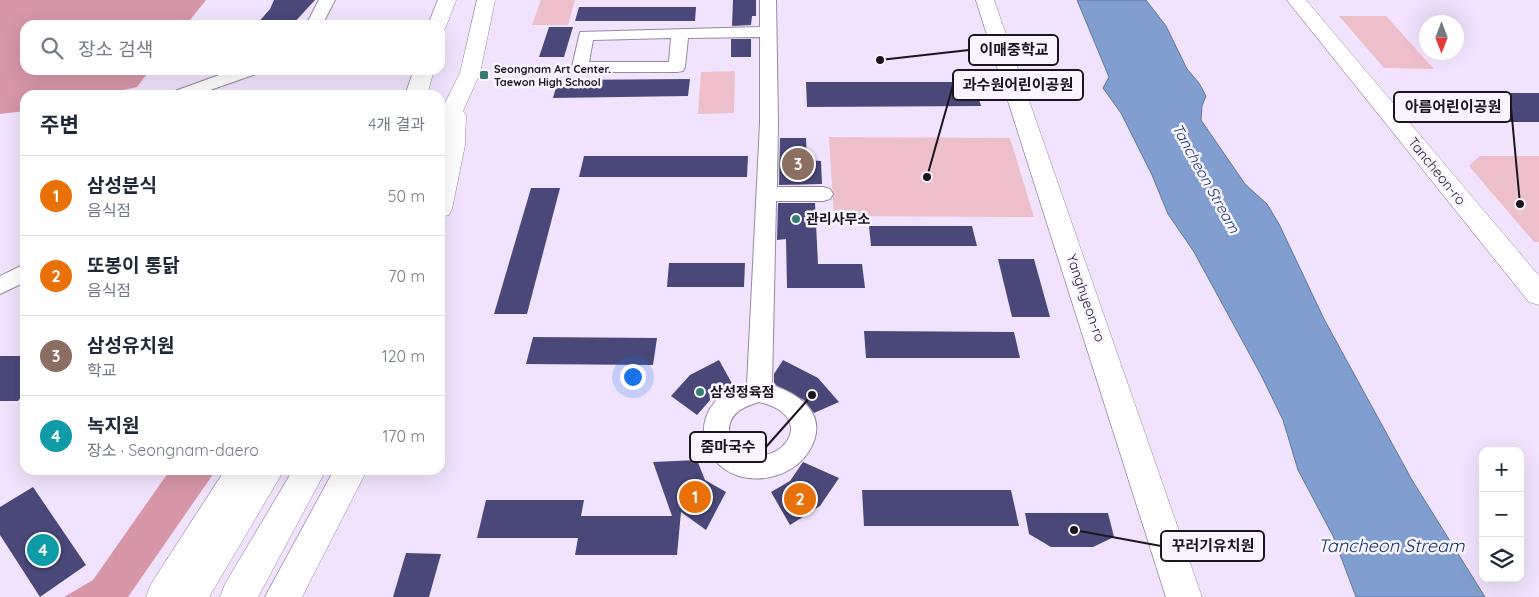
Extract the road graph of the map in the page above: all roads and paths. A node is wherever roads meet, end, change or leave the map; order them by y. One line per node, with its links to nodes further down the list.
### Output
1 (327, 0): 7 (street)
2 (447, 0): 8 (main road)
3 (486, 0): 13 (main road)
4 (768, 0): 9 (street)
5 (985, 0): 30 (main road, Yanghyeon-ro)
6 (1296, 0): 20 (main road, Tancheon-ro)
7 (317, 20)
8 (440, 20)
9 (768, 32): 10 (street); 16 (street)
10 (680, 34): 10 (street)
11 (235, 75): 12 (street)
12 (194, 90)
13 (456, 104): 14 (main road); 15 (main road)
14 (445, 127)
15 (445, 184)
16 (767, 194): 17 (street); 21 (street)
17 (823, 194)
18 (20, 275): 19 (street)
19 (0, 286)
20 (1539, 295)
21 (759, 392)
22 (240, 475): 26 (main road)
23 (265, 475): 27 (main road)
24 (307, 475): 28 (main road)
25 (348, 475): 29 (main road)
26 (164, 597)
27 (189, 597)
28 (238, 597)
29 (283, 597)
30 (1184, 597)

